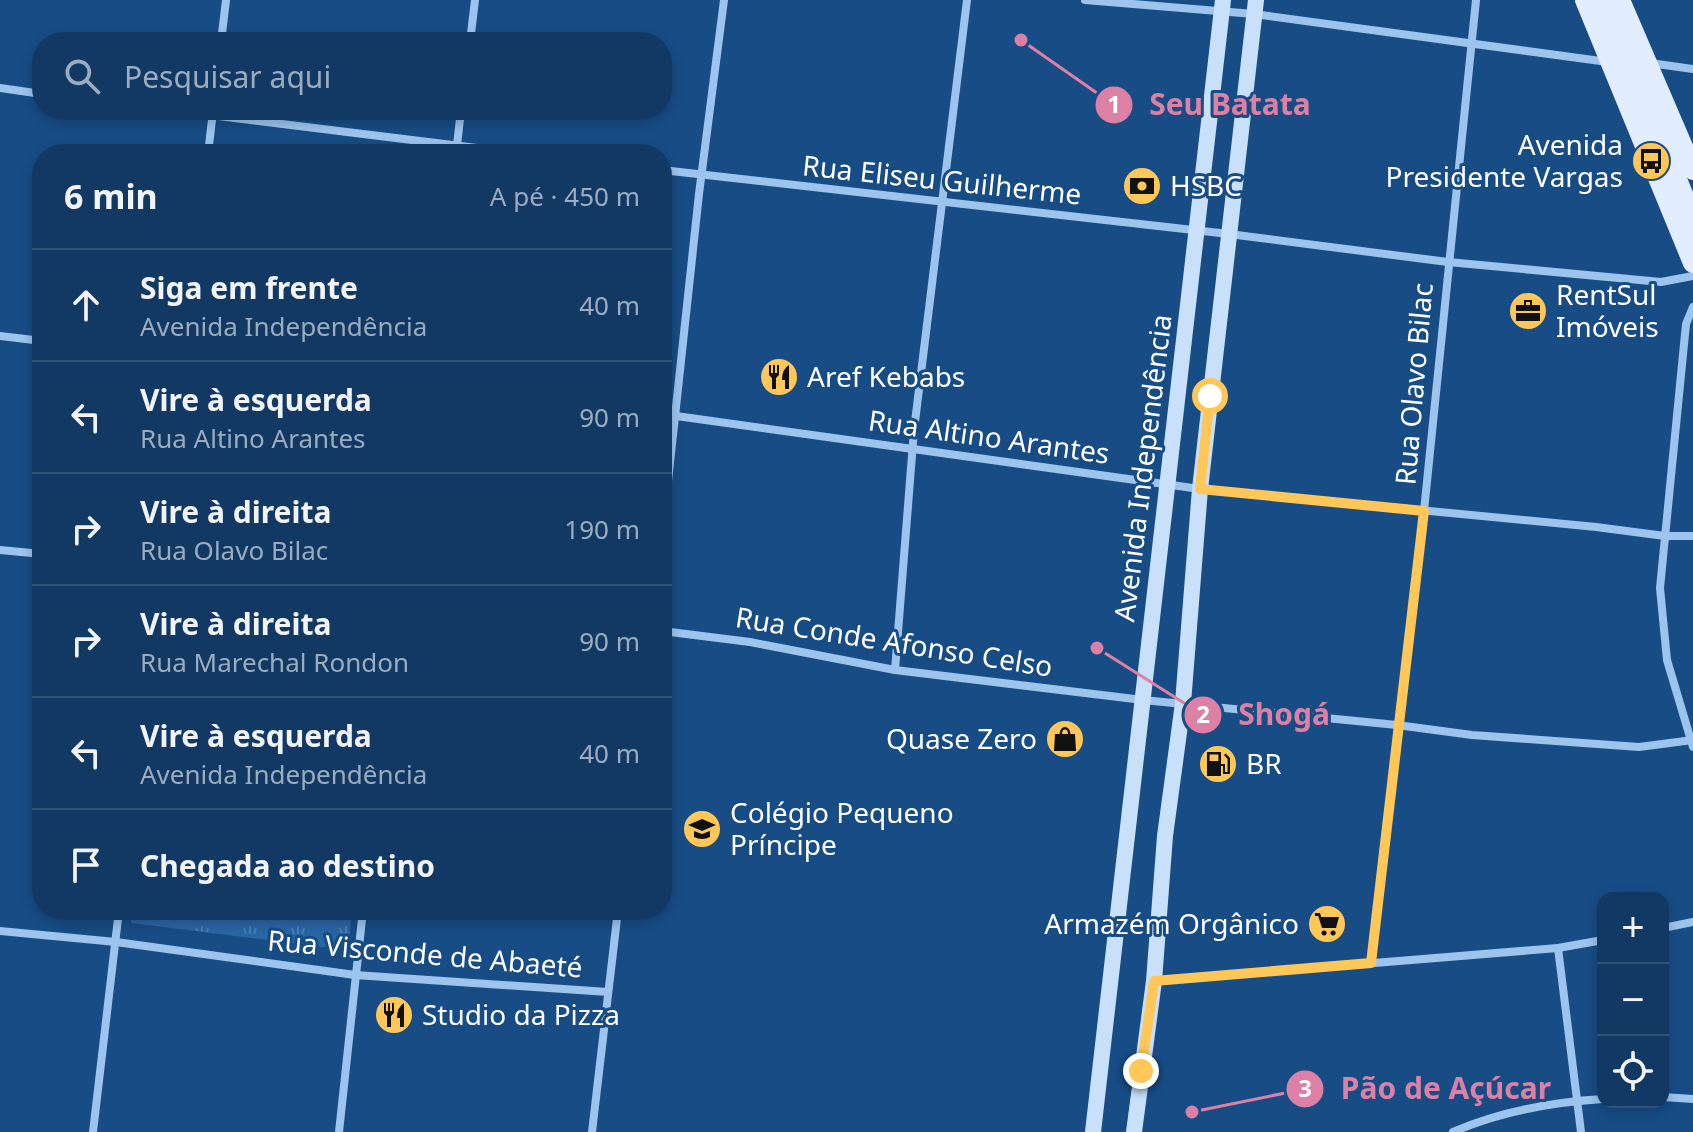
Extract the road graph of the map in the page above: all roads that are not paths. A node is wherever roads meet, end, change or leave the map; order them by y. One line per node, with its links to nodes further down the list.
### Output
1 (226, 0): 12 (street)
2 (475, 0): 13 (street)
3 (724, 0): 28 (street)
4 (967, 0): 29 (street)
5 (1085, 0): 10 (street)
6 (1476, 0): 14 (street, Rua Olavo Bilac)
7 (1585, 0): 15 (main road)
8 (1603, 0): 31 (main road)
9 (1620, 0): 16 (main road)
10 (1222, 6): 11 (street); 30 (main road, Avenida Independência)
11 (1255, 7): 14 (street); 32 (main road, Avenida Independência)
12 (222, 32)
13 (471, 32)
14 (1471, 43): 15 (street); 33 (street, Rua Olavo Bilac)
15 (1612, 62): 34 (main road)
16 (1649, 63): 17 (street); 26 (main road)
17 (1693, 69)
18 (0, 88): 19 (street)
19 (32, 93)
20 (212, 120): 23 (street)
21 (259, 120): 24 (street)
22 (460, 120): 25 (street)
23 (209, 144)
24 (417, 144)
25 (457, 144)
26 (1693, 170)
27 (672, 171): 28 (street, Rua Eliseu Guilherme)
28 (701, 174): 29 (street, Rua Eliseu Guilherme); 40 (street)
29 (942, 203): 30 (street, Rua Eliseu Guilherme); 41 (street)
30 (1196, 230): 32 (street, Rua Eliseu Guilherme); 43 (main road, Avenida Independência)
31 (1693, 232)
32 (1229, 234): 33 (street, Rua Eliseu Guilherme); 44 (main road, Avenida Independência)
33 (1448, 262): 35 (street, Rua Eliseu Guilherme); 45 (street, Rua Olavo Bilac)
34 (1693, 263)
35 (1693, 276)
36 (1693, 307): 46 (street)
37 (0, 336): 38 (street)
38 (32, 340)
39 (672, 415): 40 (street, Rua Altino Arantes)
40 (676, 416): 41 (street, Rua Altino Arantes); 42 (street)
41 (913, 448): 43 (street, Rua Altino Arantes); 51 (street)
42 (672, 451)
43 (1167, 484): 44 (street, Rua Altino Arantes); 52 (main road, Avenida Independência)
44 (1200, 489): 45 (street, Rua Altino Arantes); 53 (main road, Avenida Independência)
45 (1424, 511): 46 (street, Rua Altino Arantes); 54 (street, Rua Olavo Bilac)
46 (1665, 536): 47 (street, Rua Altino Arantes); 55 (street)
47 (1693, 536)
48 (0, 550): 49 (street)
49 (32, 553)
50 (672, 632): 51 (street, Rua Conde Afonso Celso)
51 (895, 670): 52 (street, Rua Conde Afonso Celso)
52 (1143, 700): 53 (street, Rua Conde Afonso Celso); 76 (main road, Avenida Independência)
53 (1183, 703): 54 (street, Rua Conde Afonso Celso); 67 (main road, Avenida Independência)
54 (1397, 725): 55 (street, Rua Conde Afonso Celso); 65 (street, Rua Olavo Bilac)
55 (1692, 742)
56 (118, 920): 63 (street)
57 (362, 920): 66 (street)
58 (617, 920): 68 (street)
59 (1693, 922): 60 (street)
60 (1669, 927)
61 (0, 931): 63 (street, Rua Visconde de Abaeté)
62 (1597, 941): 64 (street)
63 (116, 942): 66 (street, Rua Visconde de Abaeté); 73 (street)
64 (1558, 948): 65 (street); 72 (street)
65 (1371, 963): 67 (street)
66 (355, 975): 68 (street, Rua Visconde de Abaeté); 74 (street)
67 (1154, 981): 77 (main road, Avenida Independência)
68 (608, 992): 75 (street)
69 (1669, 1097): 71 (street)
70 (1597, 1099): 72 (street)
71 (1693, 1099)
72 (1577, 1100): 78 (street); 79 (street)
73 (93, 1132)
74 (339, 1132)
75 (592, 1132)
76 (1093, 1132)
77 (1134, 1132)
78 (1453, 1132)
79 (1581, 1132)

